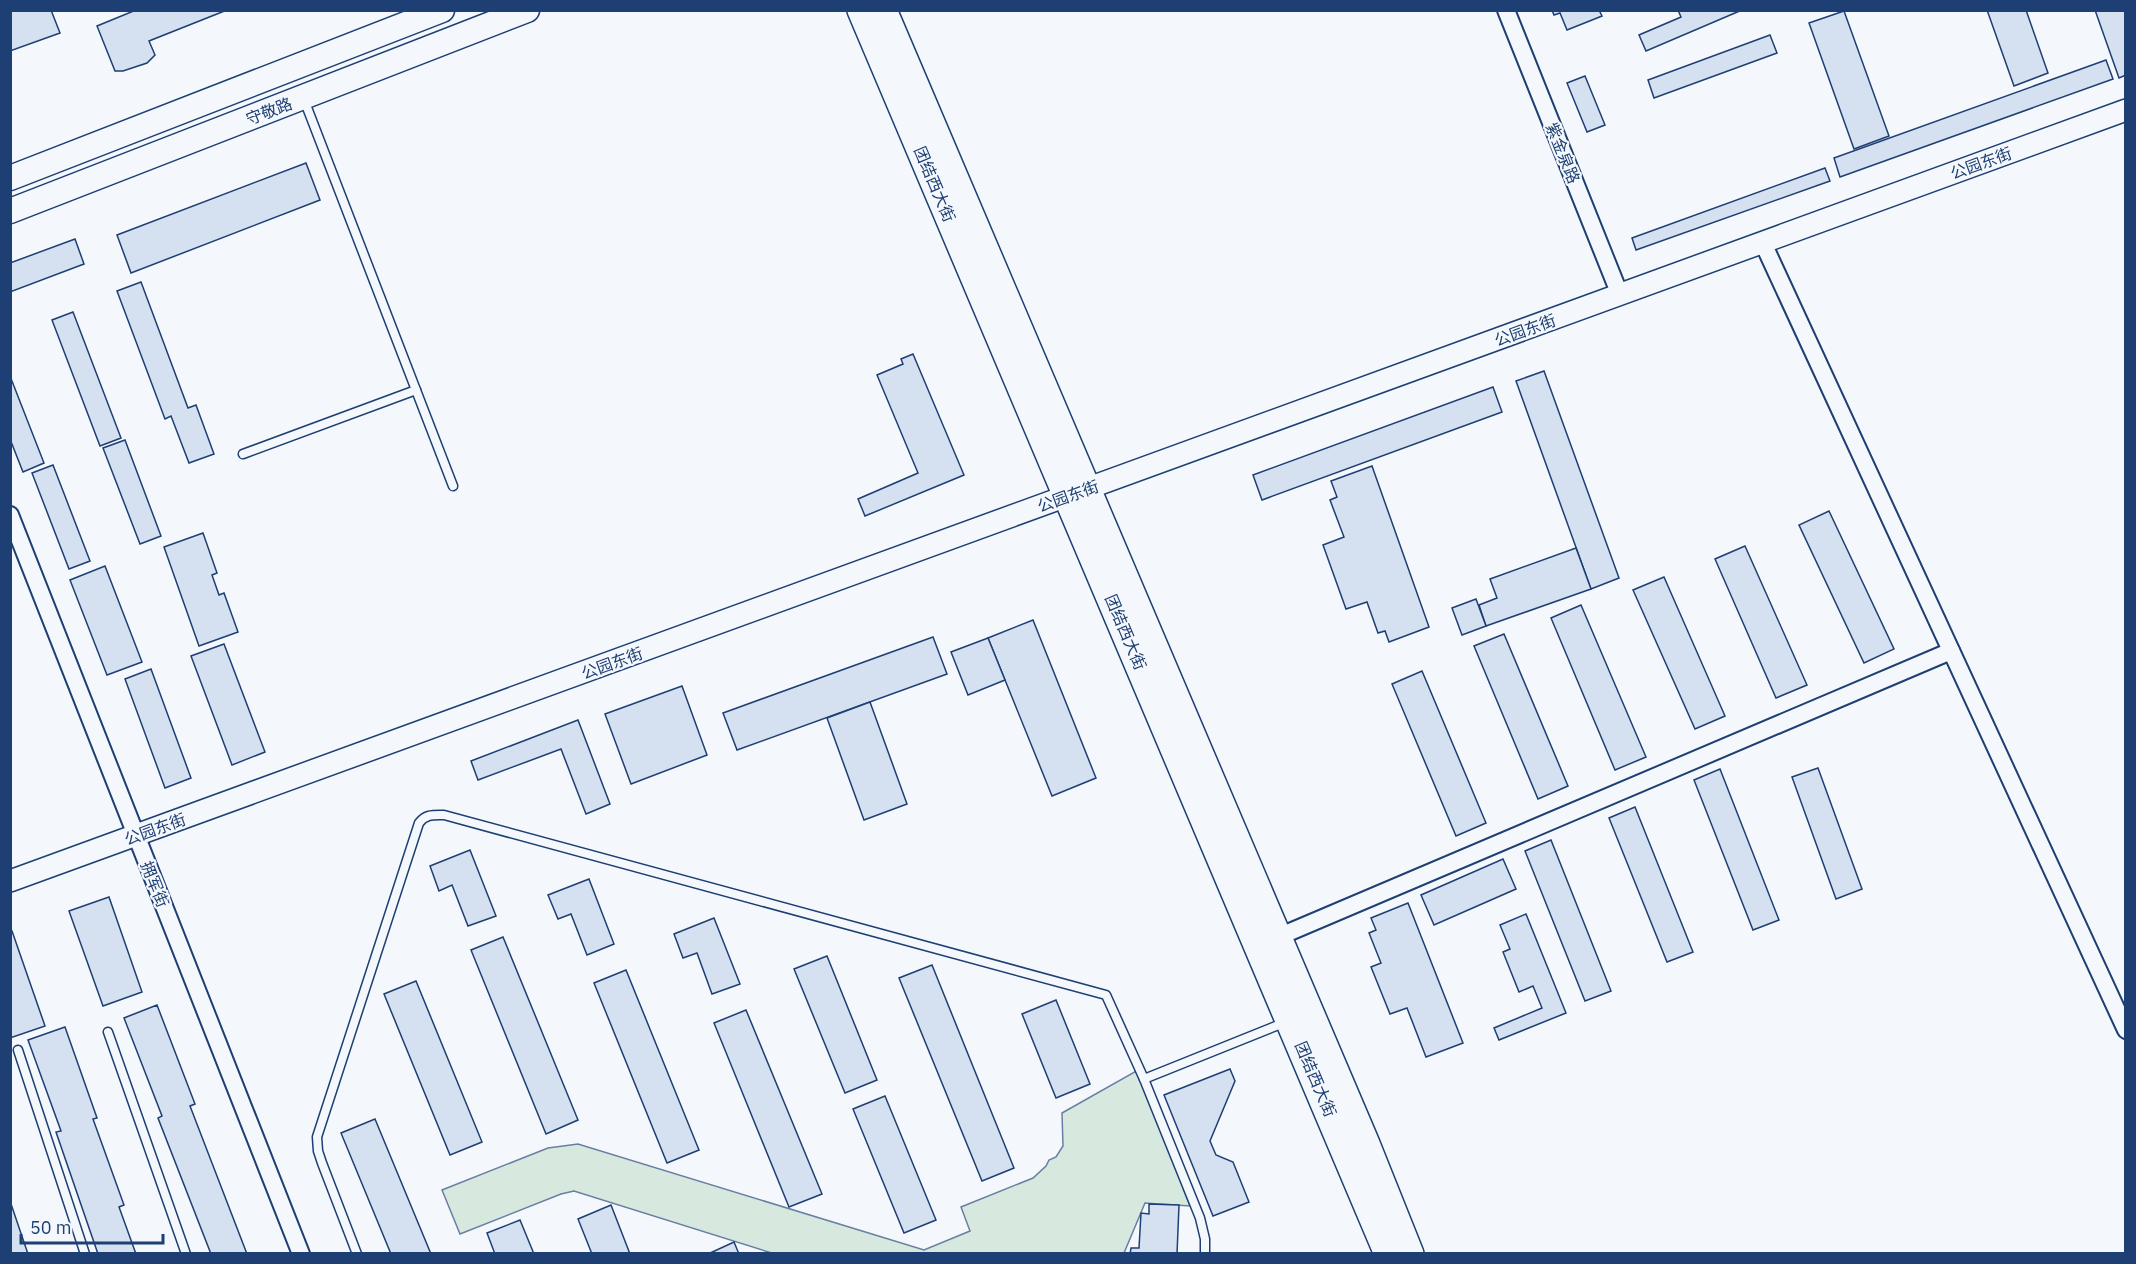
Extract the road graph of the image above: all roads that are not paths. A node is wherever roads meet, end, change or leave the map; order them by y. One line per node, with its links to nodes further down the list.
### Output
1 (442, 10): 8 (main road, 守敬路)
2 (527, 10): 6 (main road, 守敬路)
3 (861, 10): 15 (main road, 团结西大街)
4 (883, 10): 15 (main road, 团结西大街)
5 (1506, 10): 11 (street, 紫金泉路)
6 (303, 97): 9 (main road, 守敬路); 12 (lane)
7 (2126, 110): 10 (street, 公园东街)
8 (10, 178)
9 (10, 211)
10 (1763, 243): 11 (street, 公园东街); 17 (street)
11 (1620, 295): 15 (street, 公园东街)
12 (416, 390): 13 (lane); 14 (lane)
13 (243, 454)
14 (453, 486)
15 (1077, 493): 18 (street, 公园东街); 20 (main road, 团结西大街); 21 (main road, 团结西大街)
16 (10, 515): 18 (street, 拥军街)
17 (1951, 651): 20 (street); 22 (street)
18 (136, 836): 19 (street, 公园东街); 26 (street, 拥军街)
19 (10, 881)
20 (1278, 937): 32 (main road, 团结西大街)
21 (1291, 1020): 25 (lane); 31 (main road, 团结西大街)
22 (2126, 1030)
23 (108, 1032): 28 (lane)
24 (18, 1050): 27 (lane)
25 (1144, 1079): 29 (lane); 30 (lane)
26 (296, 1252)
27 (85, 1254)
28 (186, 1254)
29 (357, 1254)
30 (1205, 1254)
31 (1388, 1254)
32 (1410, 1254)

